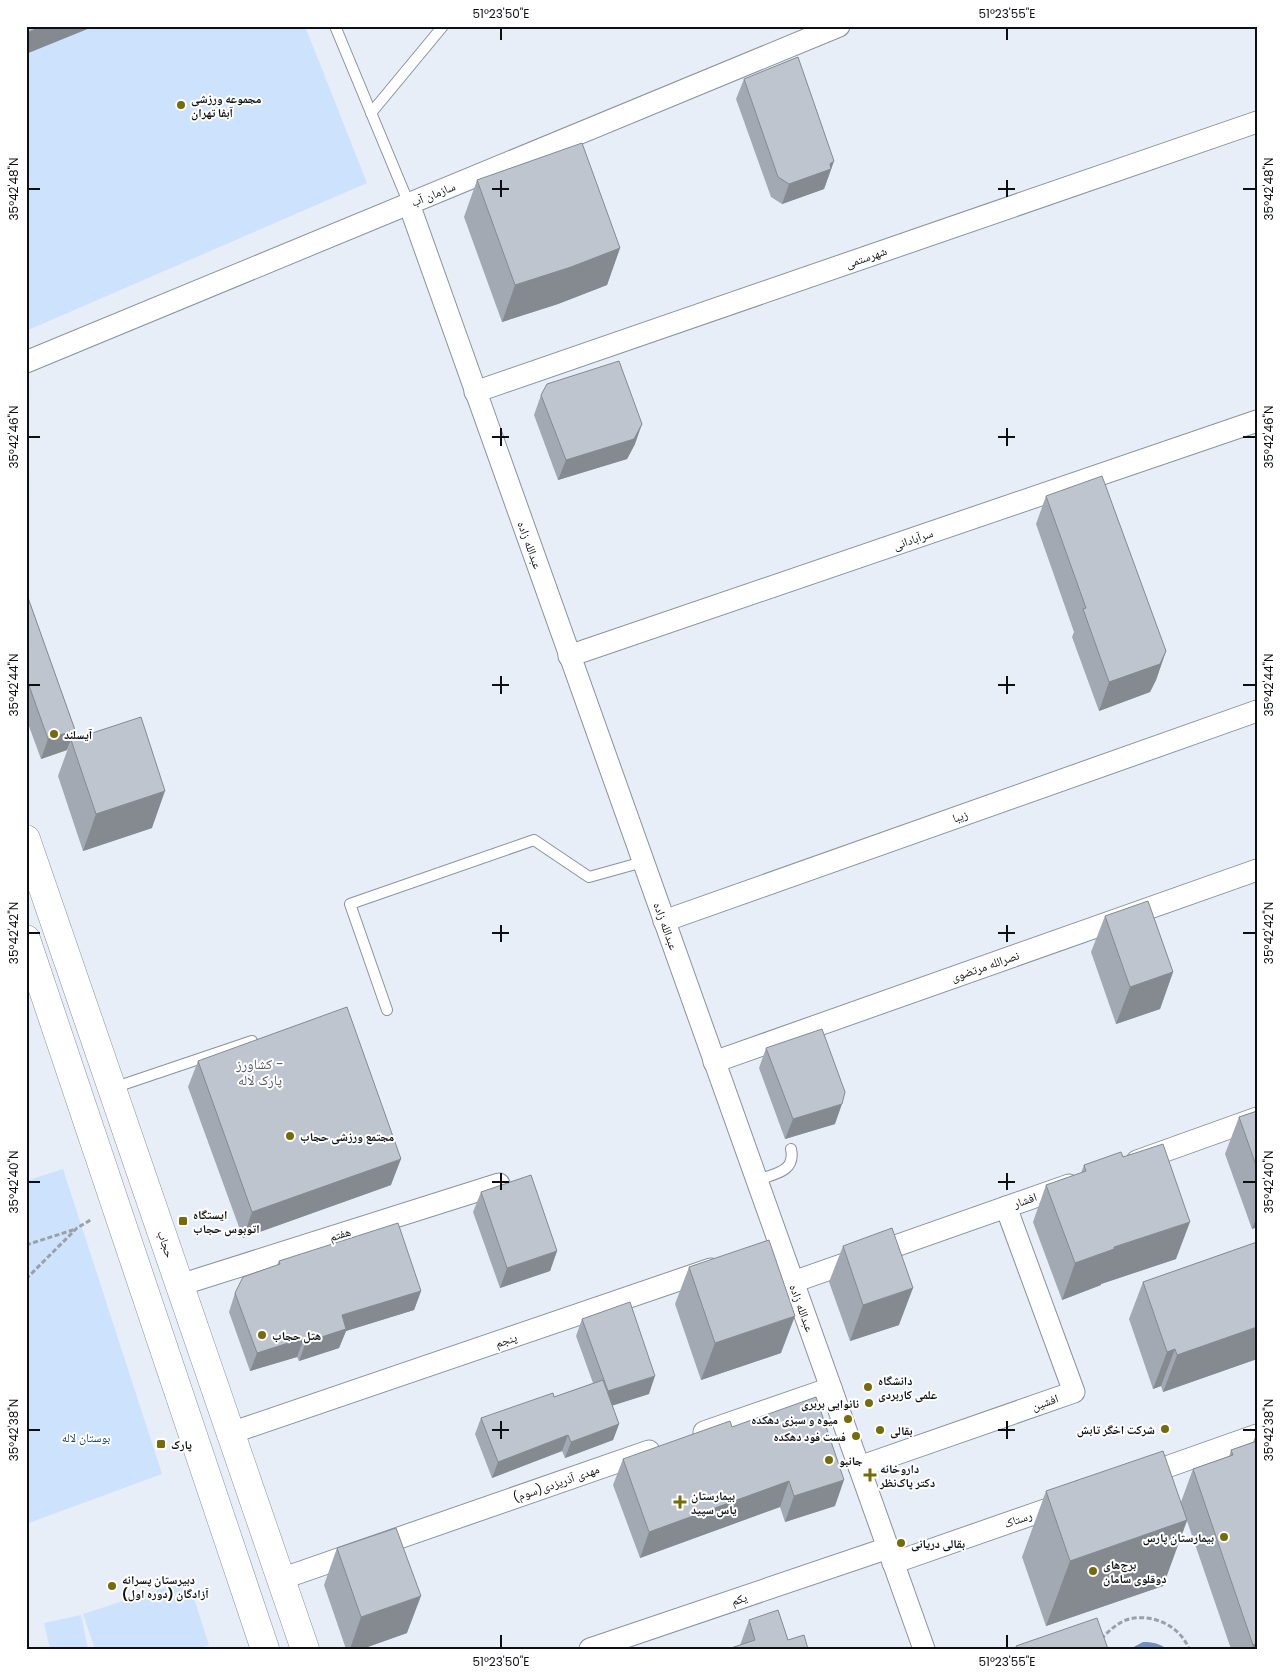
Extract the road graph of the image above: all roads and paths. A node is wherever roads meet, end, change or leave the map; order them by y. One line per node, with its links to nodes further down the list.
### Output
1 (335, 26): 4 (lane)
2 (444, 26): 4 (lane)
3 (839, 26): 6 (street, سازمان آب)
4 (371, 113): 6 (lane)
5 (1257, 122): 8 (street, شهرستمی)
6 (409, 204): 7 (street, سازمان آب); 8 (street, عبدالله زاده)
7 (26, 362)
8 (475, 392): 10 (street, عبدالله زاده)
9 (1257, 421): 10 (street, سرآبادانی)
10 (569, 656): 13 (street, عبدالله زاده)
11 (1257, 712): 15 (street, زیبا)
12 (26, 839): 20 (main road, حجاب)
13 (643, 862): 15 (street, عبدالله زاده); 17 (lane)
14 (1257, 870): 19 (street, نصرالله مرتضوی)
15 (664, 921): 19 (street, عبدالله زاده)
16 (26, 939): 29 (main road)
17 (388, 1010)
18 (252, 1041): 20 (lane)
19 (714, 1062): 25 (street, عبدالله زاده)
20 (112, 1088): 27 (main road, حجاب)
21 (1257, 1118): 23 (street)
22 (791, 1149): 25 (lane)
23 (1118, 1168)
24 (1090, 1177): 28 (street, افشار)
25 (757, 1180): 34 (street, عبدالله زاده)
26 (499, 1184): 35 (street, هفتم)
27 (153, 1207): 29 (main road); 35 (main road, حجاب)
28 (1006, 1207): 34 (street, افشار); 39 (street, افشین)
29 (118, 1211): 30 (path); 44 (main road)
30 (77, 1228): 31 (path); 33 (path)
31 (26, 1245)
32 (734, 1262): 37 (street, پنجم)
33 (27, 1279)
34 (793, 1282): 36 (street, عبدالله زاده)
35 (180, 1284): 37 (main road, حجاب)
36 (831, 1388): 39 (street, عبدالله زاده); 43 (street, مهدی آذریزدی(سوم))
37 (231, 1433): 43 (main road, حجاب)
38 (1257, 1435): 40 (street)
39 (859, 1467): 42 (street, عبدالله زاده)
40 (1126, 1481)
41 (1080, 1498): 42 (street, رستاک)
42 (891, 1556): 48 (street, یکم); 49 (street, عبدالله زاده)
43 (281, 1579): 44 (main road); 47 (main road, حجاب)
44 (246, 1592): 46 (main road)
45 (1100, 1641): 50 (path)
46 (265, 1649)
47 (305, 1649)
48 (590, 1649)
49 (924, 1649)
50 (1189, 1649)

